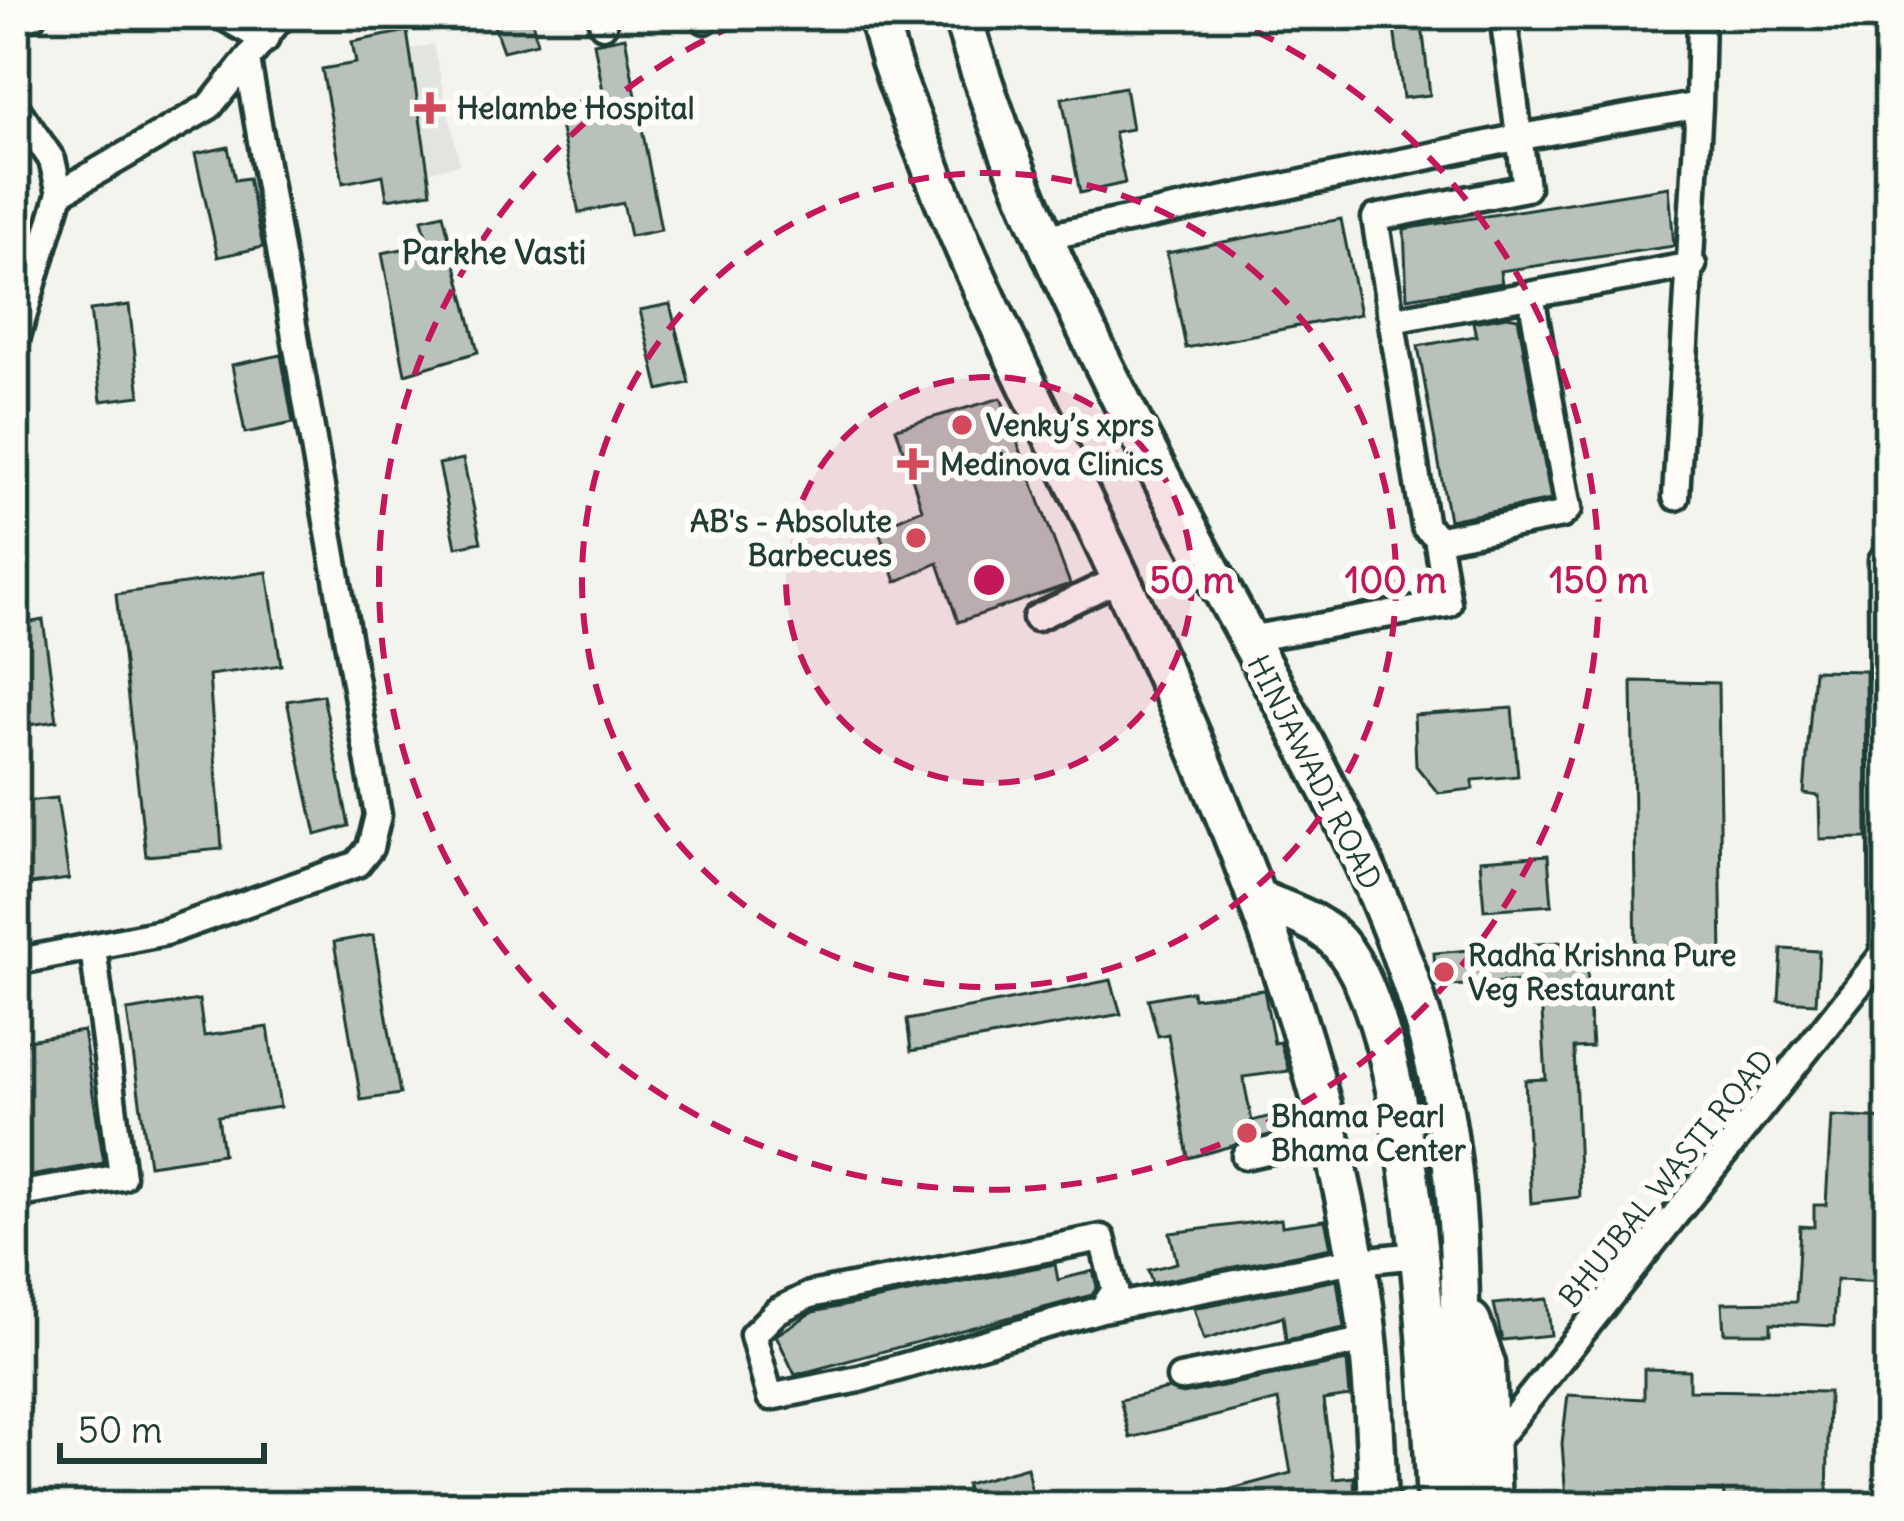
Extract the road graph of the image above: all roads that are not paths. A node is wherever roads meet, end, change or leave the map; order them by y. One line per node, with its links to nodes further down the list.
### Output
1 (34, 15): 8 (street)
2 (220, 15): 9 (street)
3 (283, 15): 9 (street)
4 (878, 15): 23 (main road)
5 (962, 15): 15 (main road, HINJAWADI ROAD)
6 (1503, 15): 13 (street)
7 (1701, 15): 11 (street)
8 (15, 20)
9 (265, 40): 10 (street)
10 (247, 59): 14 (street); 27 (street)
11 (1699, 105): 13 (street); 16 (street)
12 (15, 106): 14 (street)
13 (1516, 138): 15 (street); 18 (street)
14 (59, 193): 19 (street)
15 (1041, 238): 25 (main road, HINJAWADI ROAD)
16 (1693, 265): 17 (street); 20 (street)
17 (1531, 295): 18 (street); 21 (street)
18 (1392, 320): 21 (street)
19 (15, 343)
20 (1676, 497)
21 (1437, 537): 25 (street)
22 (1882, 560): 28 (street)
23 (1121, 578): 24 (street); 26 (main road)
24 (1036, 618)
25 (1248, 639): 38 (main road, HINJAWADI ROAD)
26 (1260, 900): 30 (main road); 33 (main road)
27 (93, 947): 29 (street); 32 (street)
28 (1887, 950): 38 (street, BHUJBAL WASTI ROAD)
29 (15, 962)
30 (1329, 1137): 31 (street); 34 (main road)
31 (1245, 1156)
32 (15, 1195)
33 (1418, 1255): 34 (street); 38 (main road)
34 (1357, 1262): 35 (street); 36 (main road)
35 (1102, 1309): 35 (street)
36 (1368, 1340): 37 (street); 39 (main road)
37 (1180, 1378)
38 (1461, 1434): 40 (main road); 41 (main road); 42 (main road)
39 (1378, 1506)
40 (1436, 1506)
41 (1461, 1506)
42 (1492, 1506)

